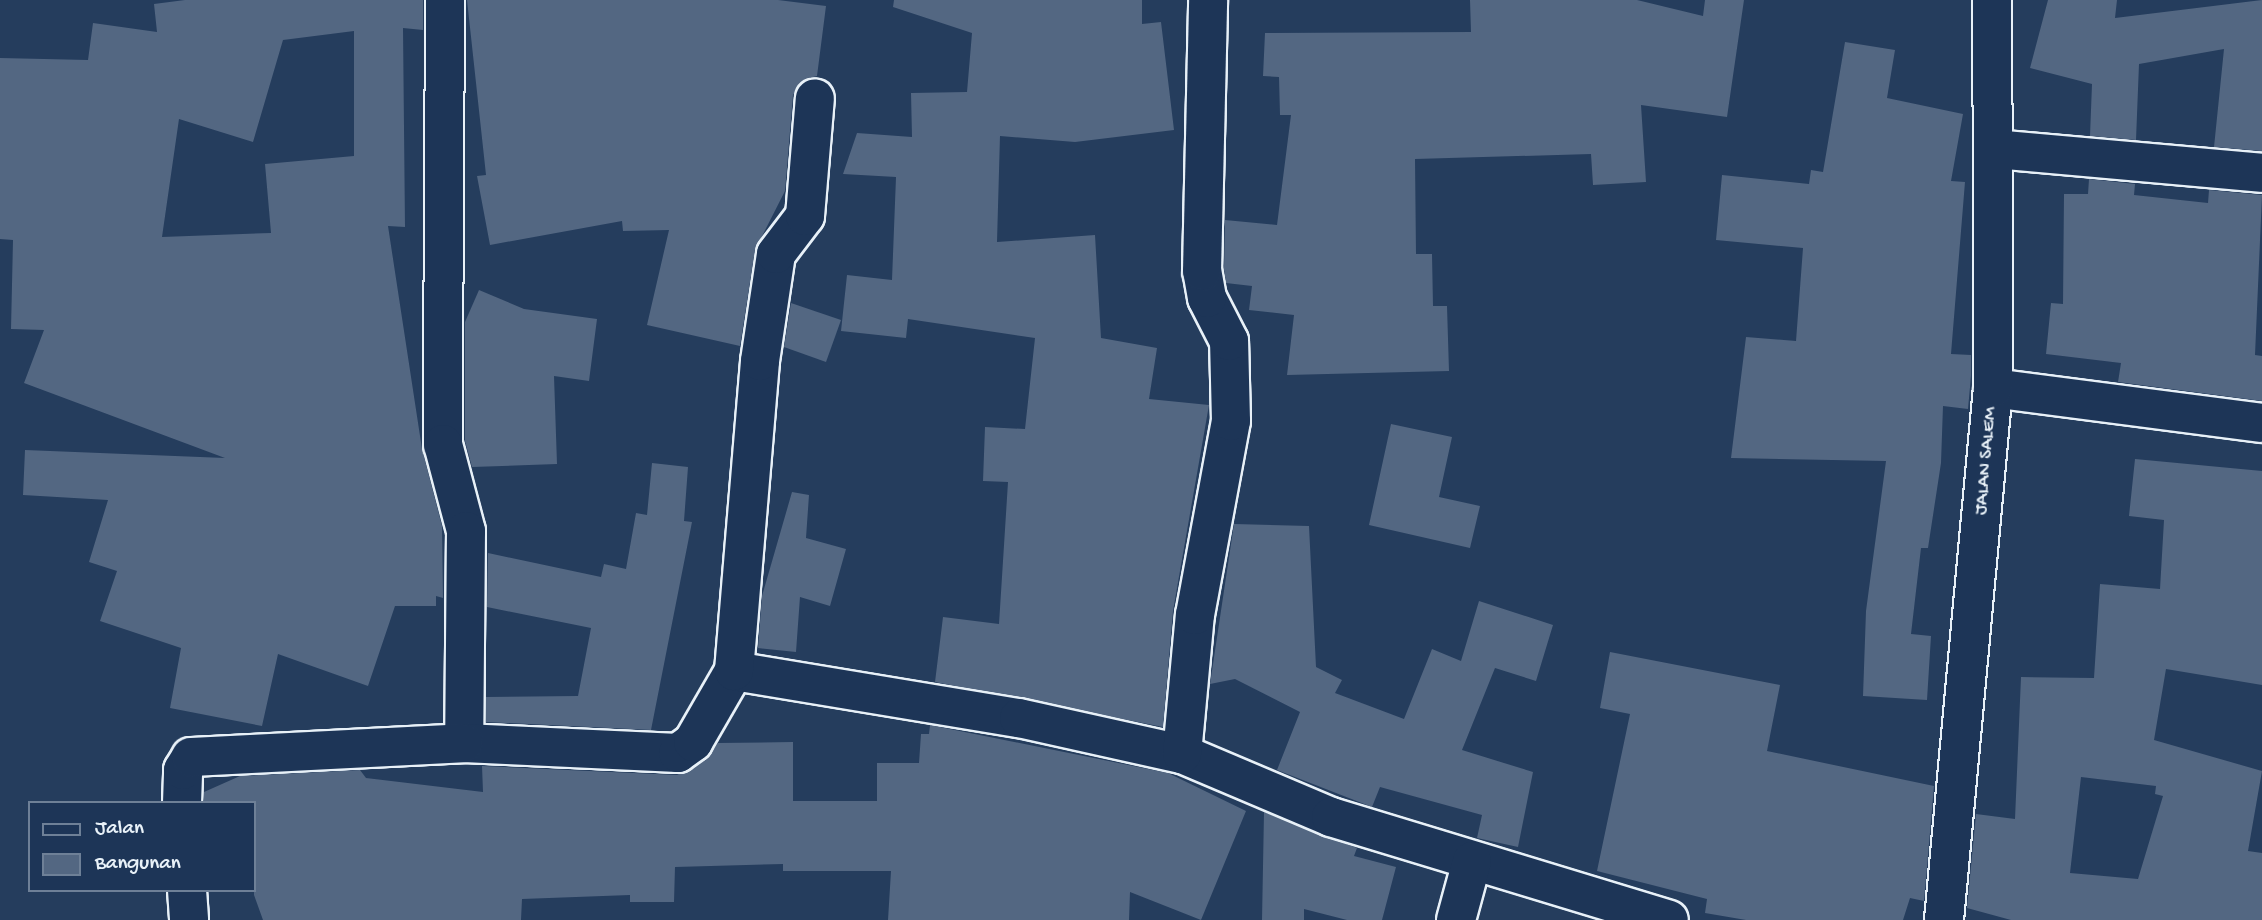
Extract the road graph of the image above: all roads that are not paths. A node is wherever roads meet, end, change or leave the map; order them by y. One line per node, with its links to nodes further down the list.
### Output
1 (445, 0): 10 (street)
2 (1208, 0): 11 (street)
3 (1992, 0): 5 (street, JALAN SALEM)
4 (815, 98): 9 (street)
5 (1995, 149): 6 (street); 7 (street, JALAN SALEM)
6 (2262, 173)
7 (1993, 388): 8 (street); 18 (street, JALAN SALEM)
8 (2262, 423)
9 (734, 671): 10 (street); 11 (street)
10 (464, 743): 12 (street)
11 (1182, 754): 13 (street)
12 (182, 801)
13 (1472, 861): 16 (street); 17 (street)
14 (187, 892): 15 (street)
15 (189, 920)
16 (1456, 920)
17 (1669, 920)
18 (1944, 920)

